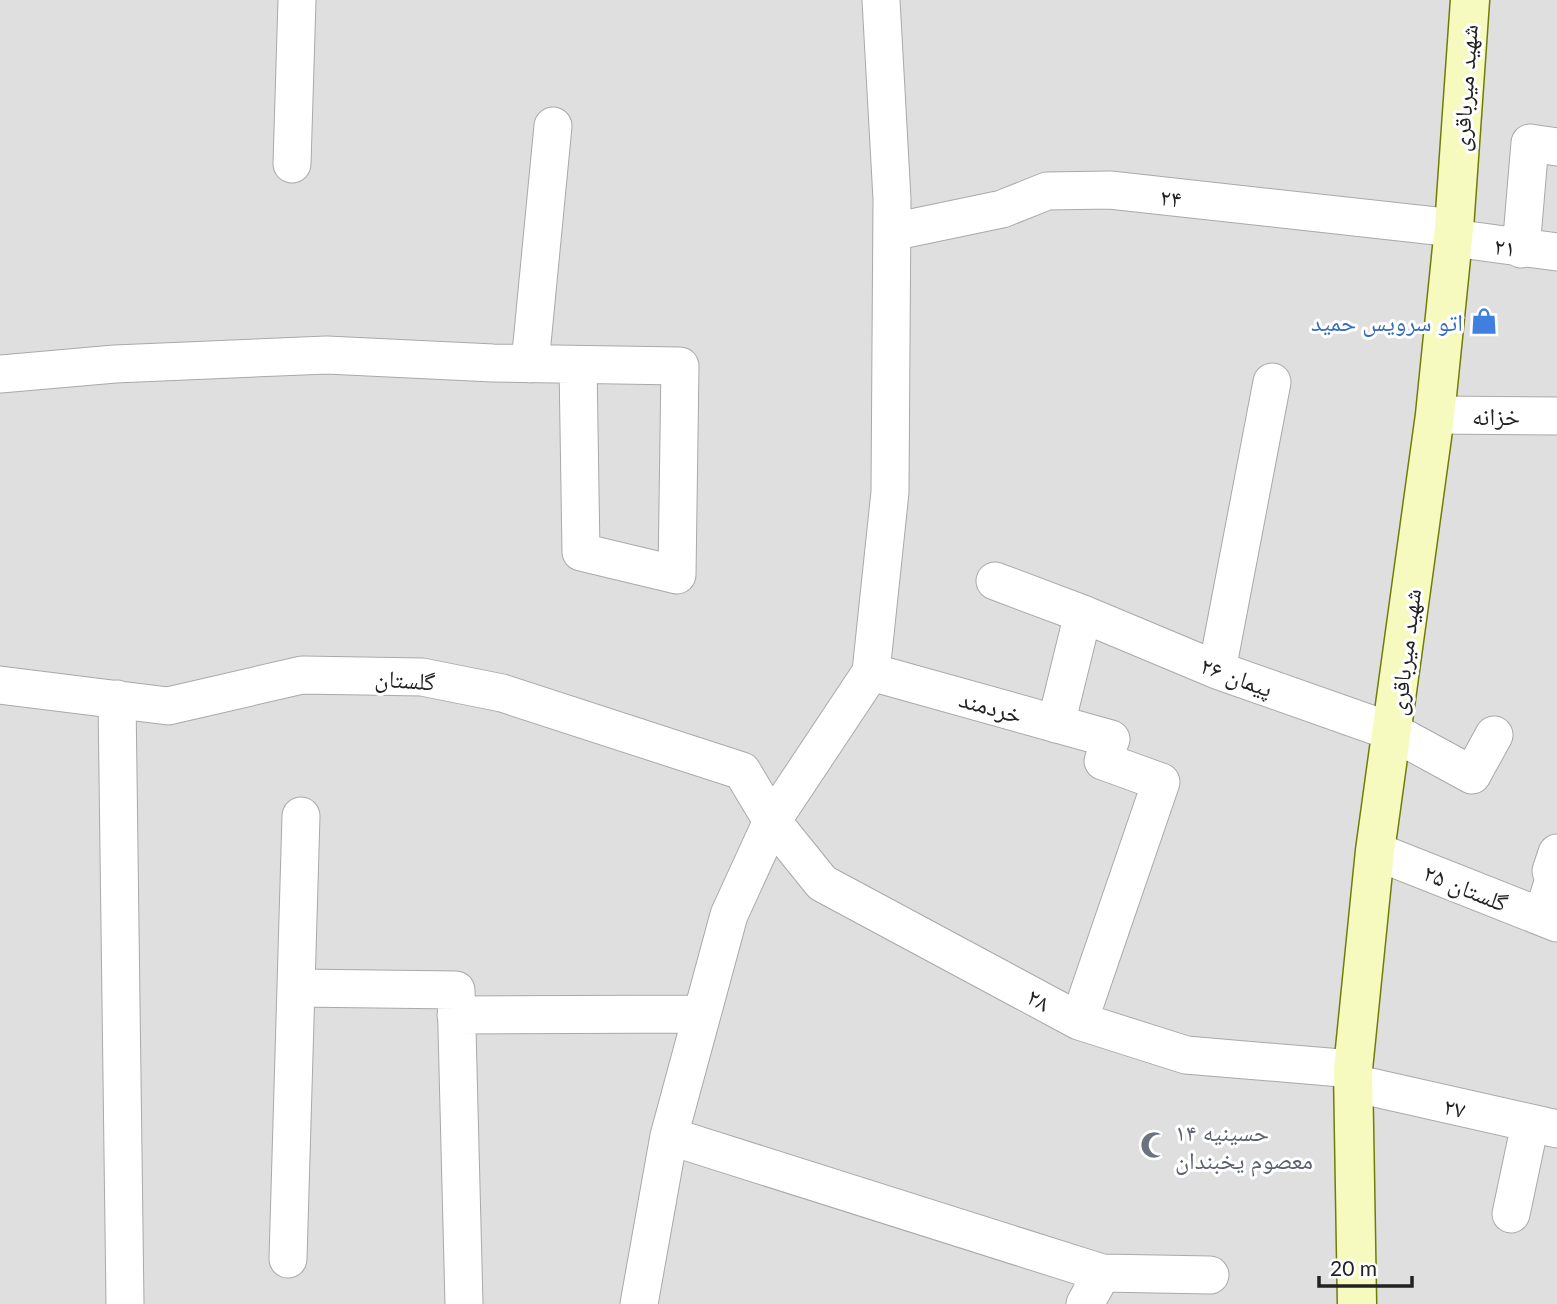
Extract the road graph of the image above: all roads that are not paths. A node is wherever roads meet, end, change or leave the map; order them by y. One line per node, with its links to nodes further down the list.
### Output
1 (297, 0): 6 (street)
2 (881, 0): 7 (street)
3 (1470, 0): 8 (main road, شهید میرباقری)
4 (553, 126): 11 (street)
5 (1557, 147): 9 (street)
6 (292, 164)
7 (892, 233): 8 (street, ۲۴); 20 (street)
8 (1454, 233): 9 (street, ۲۱); 15 (main road, شهید میرباقری)
9 (1521, 248): 10 (street, ۲۱)
10 (1557, 252)
11 (530, 364): 12 (street); 13 (street)
12 (578, 365): 12 (street)
13 (0, 374)
14 (1272, 382): 19 (street)
15 (1435, 415): 16 (street, خزانه); 24 (main road, شهید میرباقری)
16 (1557, 416)
17 (996, 581): 18 (street, پیمان ۲۶)
18 (1083, 614): 19 (street, پیمان ۲۶); 23 (street)
19 (1217, 670): 24 (street, پیمان ۲۶)
20 (871, 672): 23 (street, خردمند); 27 (street)
21 (0, 685): 22 (street, گلستان)
22 (117, 699): 27 (street, گلستان); 42 (street)
23 (1056, 724): 34 (street, خردمند)
24 (1393, 732): 25 (street, پیمان ۲۶); 28 (main road, شهید میرباقری)
25 (1494, 735)
26 (301, 816): 31 (street)
27 (772, 821): 32 (street); 34 (street, ۲۸)
28 (1375, 851): 30 (street, گلستان ۲۵); 35 (main road, شهید میرباقری)
29 (1557, 853): 30 (street)
30 (1550, 920)
31 (297, 988): 33 (street); 39 (street)
32 (702, 1014): 33 (street); 37 (street)
33 (456, 1015): 43 (street)
34 (1079, 1021): 35 (street, ۲۸)
35 (1353, 1076): 36 (street, ۲۷); 45 (main road, شهید میرباقری)
36 (1543, 1127): 38 (street)
37 (669, 1136): 41 (street); 44 (street)
38 (1511, 1214)
39 (288, 1259)
40 (1210, 1275): 41 (street)
41 (1094, 1288)
42 (125, 1304)
43 (464, 1304)
44 (639, 1304)
45 (1357, 1304)

